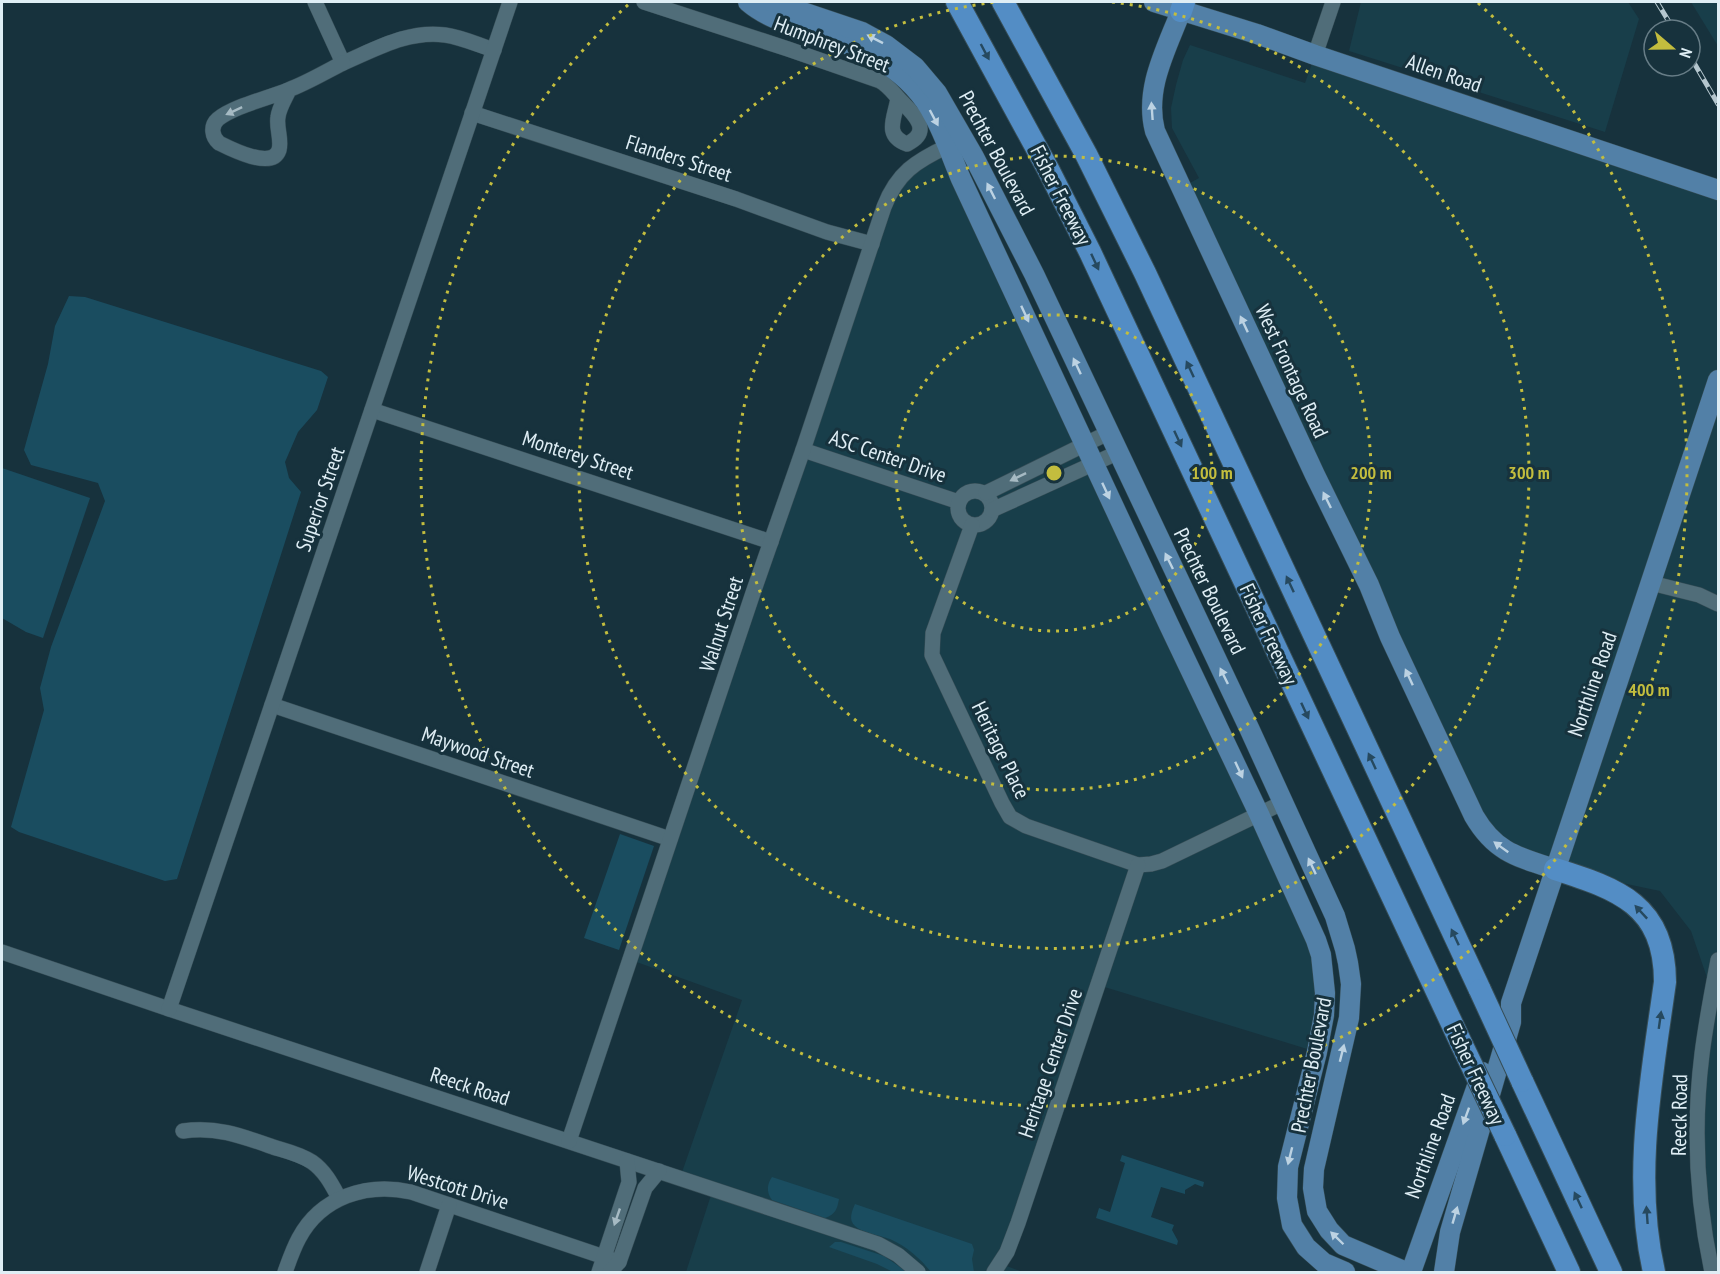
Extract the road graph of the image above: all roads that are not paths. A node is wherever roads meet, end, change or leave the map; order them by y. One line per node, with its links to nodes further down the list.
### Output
1 (315, 2): 13 (street)
2 (510, 2): 11 (street, Superior Street)
3 (644, 2): 15 (street, Humphrey Street)
4 (748, 2): 17 (main road, Prechter Boulevard, one-way to 17)
5 (773, 2): 20 (main road, Prechter Boulevard, one-way to 5)
6 (957, 2): 74 (highway, Fisher Freeway, one-way to 74, bridge)
7 (1003, 2): 75 (highway, Fisher Freeway, one-way to 7, bridge)
8 (1154, 2): 10 (main road, Allen Road)
9 (1333, 2): 12 (street)
10 (1182, 6): 12 (main road, Allen Road); 49 (main road, West Frontage Road, one-way to 10)
11 (494, 50): 13 (street); 16 (street, Superior Street)
12 (1315, 55): 18 (main road, Allen Road)
13 (343, 63): 14 (street)
14 (289, 90): 14 (street, one-way to 14)
15 (898, 98)
16 (472, 113): 19 (street, Flanders Street); 27 (street, Superior Street)
17 (948, 147): 19 (street, Walnut Street); 21 (main road, Prechter Boulevard)
18 (1719, 190)
19 (872, 244): 30 (street, Walnut Street)
20 (1034, 274): 21 (main road); 22 (main road, Prechter Boulevard)
21 (1010, 283): 23 (main road, Prechter Boulevard, one-way to 23)
22 (1061, 332): 23 (main road); 25 (main road, Prechter Boulevard, one-way to 22)
23 (1038, 343): 26 (main road, Prechter Boulevard)
24 (1719, 380): 38 (main road, Northline Road)
25 (1089, 392): 26 (main road); 28 (main road, Prechter Boulevard)
26 (1064, 398): 29 (main road, Prechter Boulevard)
27 (372, 410): 37 (street, Monterey Street); 43 (street, Superior Street)
28 (1108, 433): 29 (street); 31 (main road, Prechter Boulevard)
29 (1085, 445): 32 (main road, Prechter Boulevard); 33 (street, one-way to 33)
30 (803, 450): 34 (street, ASC Center Drive); 37 (street, Walnut Street)
31 (1117, 453): 32 (street); 40 (main road, Prechter Boulevard, one-way to 31)
32 (1094, 464): 35 (street); 41 (main road, Prechter Boulevard, one-way to 41)
33 (986, 493): 34 (street); 35 (street)
34 (959, 502): 36 (street)
35 (992, 510): 36 (street)
36 (972, 525): 48 (street, Heritage Place)
37 (771, 542): 47 (street, Walnut Street)
38 (1651, 583): 39 (street); 49 (main road, Northline Road)
39 (1719, 604)
40 (1194, 614): 41 (main road); 44 (main road, Prechter Boulevard, one-way to 40)
41 (1169, 625): 42 (main road, Prechter Boulevard)
42 (1196, 679): 44 (main road); 46 (main road, Prechter Boulevard, one-way to 46)
43 (272, 705): 47 (street, Maywood Street); 55 (street, Superior Street)
44 (1249, 728): 45 (main road, Prechter Boulevard)
45 (1282, 803): 46 (street, Heritage Place); 50 (main road, Prechter Boulevard, one-way to 45)
46 (1259, 814): 48 (street, Heritage Place); 52 (main road, Prechter Boulevard)
47 (670, 839): 59 (street, Walnut Street)
48 (1138, 864): 70 (street, Heritage Center Drive)
49 (1555, 869): 54 (main road, Northline Road); 76 (highway, one-way to 49)
50 (1345, 949): 52 (main road); 57 (main road, Prechter Boulevard, one-way to 50)
51 (2, 952): 55 (street, Reeck Road)
52 (1321, 955): 56 (main road, Prechter Boulevard)
53 (1719, 960): 77 (street, Reeck Road)
54 (1511, 1003): 72 (main road, Northline Road, one-way to 72); 73 (main road, Northline Road, one-way to 54)
55 (169, 1009): 59 (street, Reeck Road)
56 (1300, 1117): 57 (main road); 71 (main road, Prechter Boulevard, one-way to 71)
57 (1324, 1122): 72 (main road, Prechter Boulevard, one-way to 57)
58 (183, 1131): 62 (street)
59 (569, 1141): 60 (street, Reeck Road)
60 (627, 1161): 61 (street, Reeck Road); 64 (street, one-way to 64)
61 (659, 1171): 65 (street); 69 (street, Reeck Road)
62 (339, 1198): 63 (street, Westcott Drive); 66 (street, Westcott Drive)
63 (449, 1205): 64 (street, Westcott Drive); 67 (street)
64 (603, 1257): 65 (street, Westcott Drive); 68 (street)
65 (615, 1267)
66 (285, 1272)
67 (427, 1272)
68 (599, 1272)
69 (918, 1272)
70 (994, 1272)
71 (1345, 1272)
72 (1408, 1272)
73 (1444, 1272)
74 (1569, 1272)
75 (1611, 1272)
76 (1654, 1272)
77 (1712, 1272)

